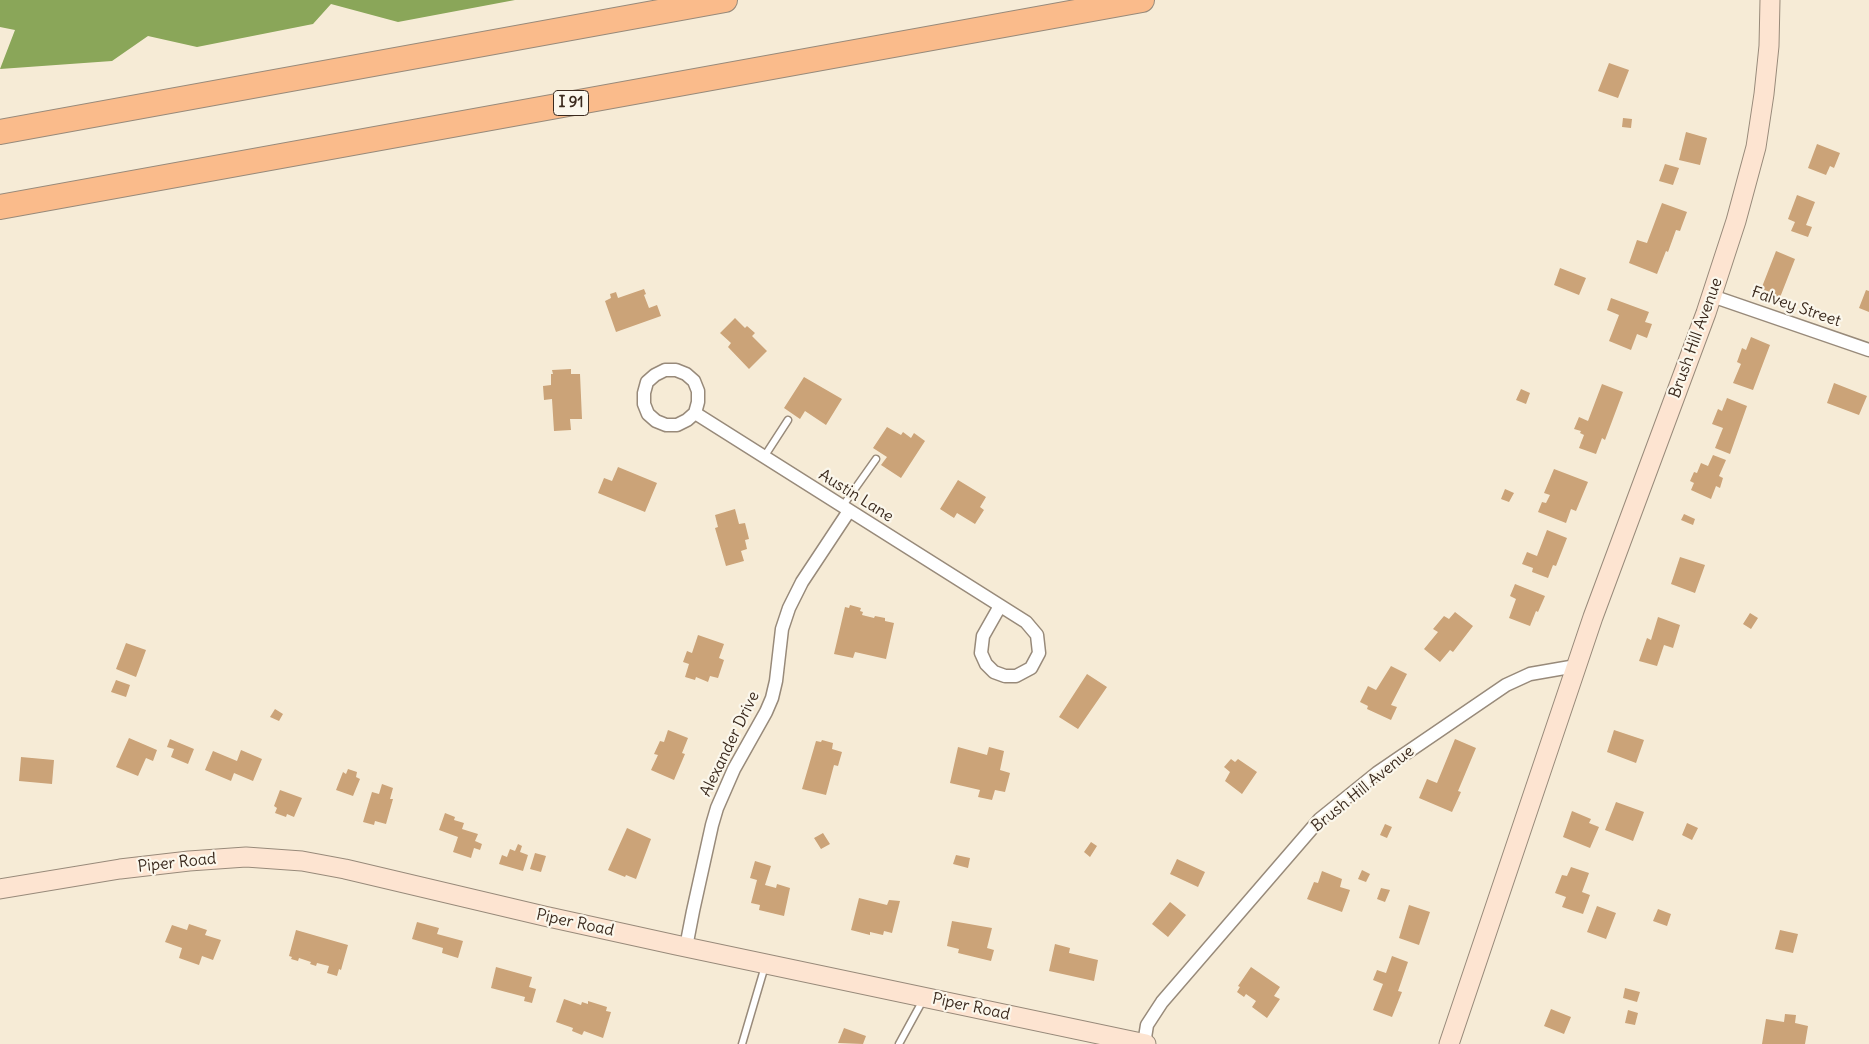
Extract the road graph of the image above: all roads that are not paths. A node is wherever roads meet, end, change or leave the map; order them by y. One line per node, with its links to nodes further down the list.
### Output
1 (725, 0): 4 (highway)
2 (1142, 0): 5 (highway, I 91)
3 (1770, 0): 6 (street, Brush Hill Avenue)
4 (0, 132)
5 (0, 207)
6 (1712, 296): 7 (street, Falvey Street); 14 (street, Brush Hill Avenue)
7 (1869, 350)
8 (694, 412): 8 (street); 10 (street, Austin Lane)
9 (788, 420): 10 (lane)
10 (764, 457): 12 (street, Austin Lane)
11 (876, 459): 12 (lane)
12 (845, 509): 13 (street, Austin Lane); 16 (street, Alexander Drive)
13 (1000, 606): 13 (street, Austin Lane)
14 (1576, 666): 21 (street, Brush Hill Avenue); 22 (street, Brush Hill Avenue)
15 (0, 889): 16 (street, Piper Road)
16 (686, 947): 17 (street, Piper Road)
17 (766, 964): 18 (street, Piper Road); 19 (lane)
18 (925, 997): 20 (lane); 21 (street, Piper Road)
19 (742, 1044)
20 (898, 1044)
21 (1145, 1044)
22 (1449, 1044)

